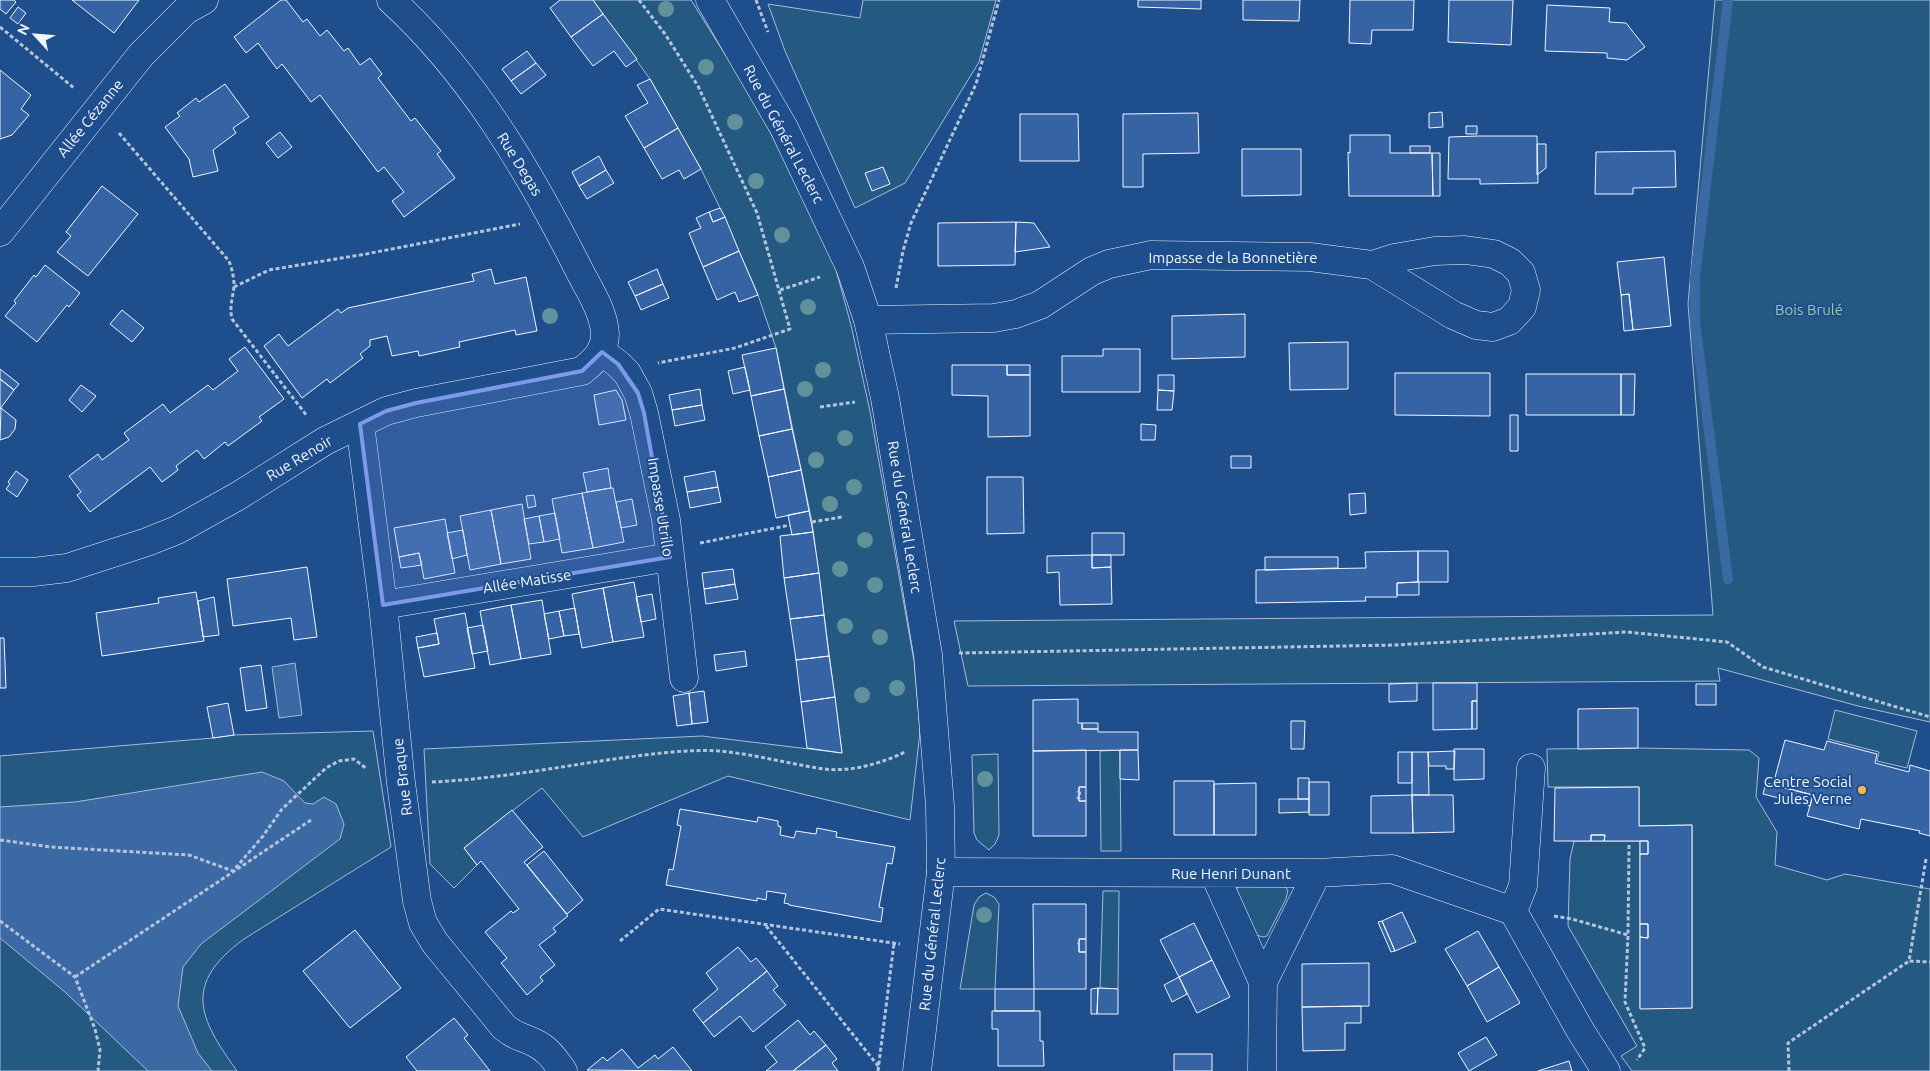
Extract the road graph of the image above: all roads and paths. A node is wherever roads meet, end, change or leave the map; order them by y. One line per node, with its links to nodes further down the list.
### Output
1 (391, 0): 8 (street, Rue Degas)
2 (639, 0): 14 (path)
3 (710, 0): 11 (street, Rue du Général Leclerc)
4 (999, 0): 13 (path)
5 (194, 3): 7 (street, Allée Cézanne)
6 (0, 27): 7 (path)
7 (98, 108): 9 (street, Allée Cézanne); 12 (path)
8 (552, 217): 12 (path); 16 (street, Rue Degas)
9 (0, 232)
10 (1372, 265): 10 (street, Impasse de la Bonnetière); 15 (street, Impasse de la Bonnetière)
11 (850, 267): 14 (path); 15 (street, Rue du Général Leclerc)
12 (234, 287): 19 (path)
13 (896, 289)
14 (780, 290): 17 (path)
15 (868, 320): 26 (street, Rue du Général Leclerc)
16 (602, 352): 17 (street, Impasse Utrillo); 18 (street, Rue Renoir)
17 (627, 374): 23 (street, Impasse Utrillo)
18 (360, 424): 19 (street, Rue Renoir); 25 (street, Rue Braque)
19 (325, 441): 24 (street, Rue Renoir)
20 (842, 517): 21 (path)
21 (812, 522)
22 (790, 525): 23 (path)
23 (670, 557): 25 (street, Allée Matisse); 27 (street, Impasse Utrillo)
24 (0, 572)
25 (383, 605): 31 (street, Rue Braque)
26 (928, 655): 28 (path); 29 (street, Rue du Général Leclerc)
27 (684, 678)
28 (1930, 717)
29 (936, 741): 31 (path); 37 (street, Rue du Général Leclerc)
30 (1531, 768): 40 (street)
31 (401, 783): 36 (path); 54 (street, Rue Braque)
32 (311, 820): 36 (path)
33 (0, 840): 36 (path)
34 (1628, 846): 43 (path)
35 (1926, 859): 47 (path)
36 (233, 871): 49 (path)
37 (941, 872): 38 (street, Rue Henri Dunant); 55 (street, Rue du Général Leclerc)
38 (1214, 873): 39 (street, Rue Henri Dunant); 50 (street)
39 (1316, 873): 40 (street, Rue Henri Dunant); 50 (street)
40 (1513, 911): 43 (path); 57 (street)
41 (0, 921): 49 (path)
42 (765, 926): 44 (path); 45 (path); 52 (path)
43 (1628, 935): 51 (path)
44 (620, 941)
45 (894, 944): 46 (path); 52 (path)
46 (902, 944)
47 (1909, 961): 48 (path); 58 (path)
48 (1930, 962)
49 (74, 977): 53 (path)
50 (1263, 982): 56 (street)
51 (1634, 1063)
52 (878, 1069)
53 (98, 1071)
54 (563, 1071)
55 (917, 1071)
56 (1262, 1071)
57 (1606, 1071)
58 (1789, 1071)

